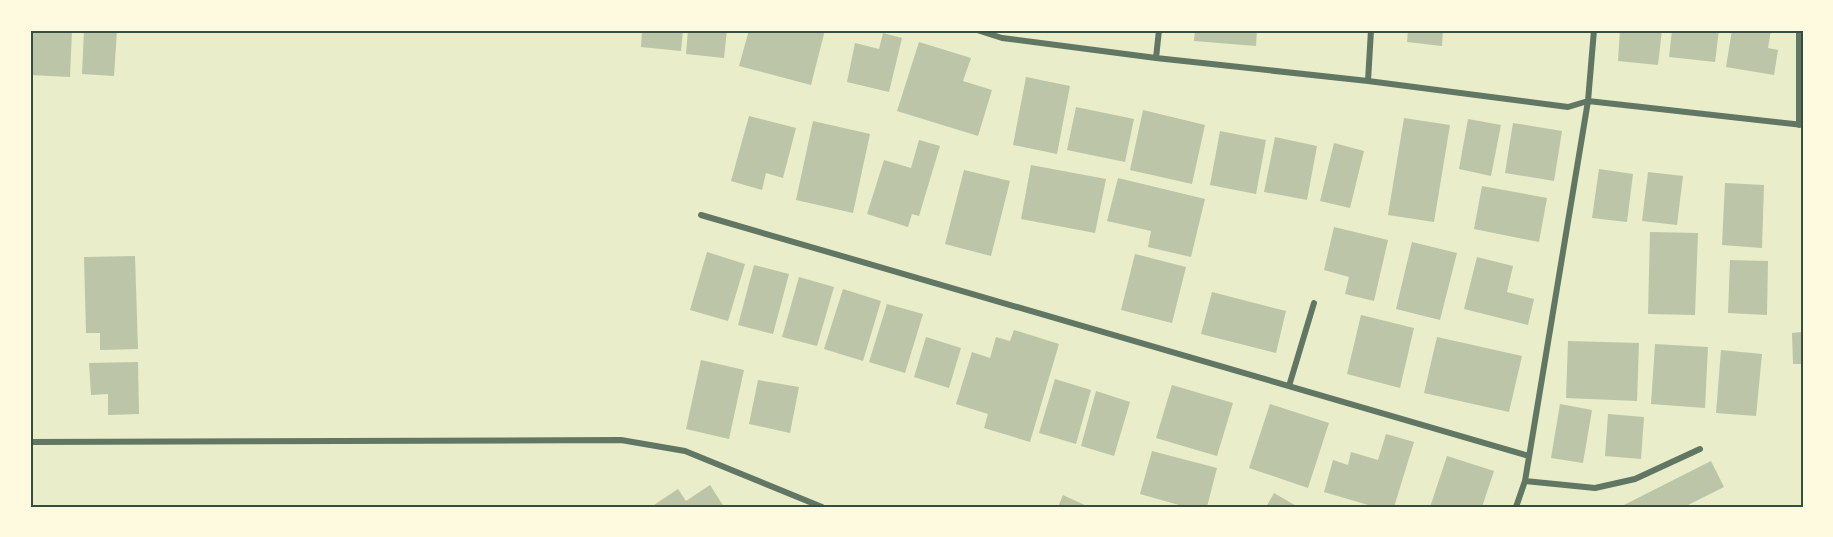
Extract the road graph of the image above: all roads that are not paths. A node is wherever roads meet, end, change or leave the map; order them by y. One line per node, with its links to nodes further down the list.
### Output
1 (977, 30): 6 (street)
2 (1159, 30): 6 (street)
3 (1371, 30): 7 (street)
4 (1594, 30): 8 (street)
5 (1799, 30): 9 (street)
6 (1156, 58): 7 (street)
7 (1368, 81): 8 (street)
8 (1588, 101): 9 (street); 15 (street)
9 (1801, 125)
10 (700, 214): 12 (street)
11 (1314, 303): 12 (street)
12 (1289, 386): 15 (street)
13 (30, 442): 17 (street)
14 (1700, 449): 16 (street)
15 (1529, 456): 16 (street)
16 (1525, 481): 20 (street)
17 (807, 502): 18 (street); 19 (street)
18 (800, 507)
19 (822, 507)
20 (1516, 507)

